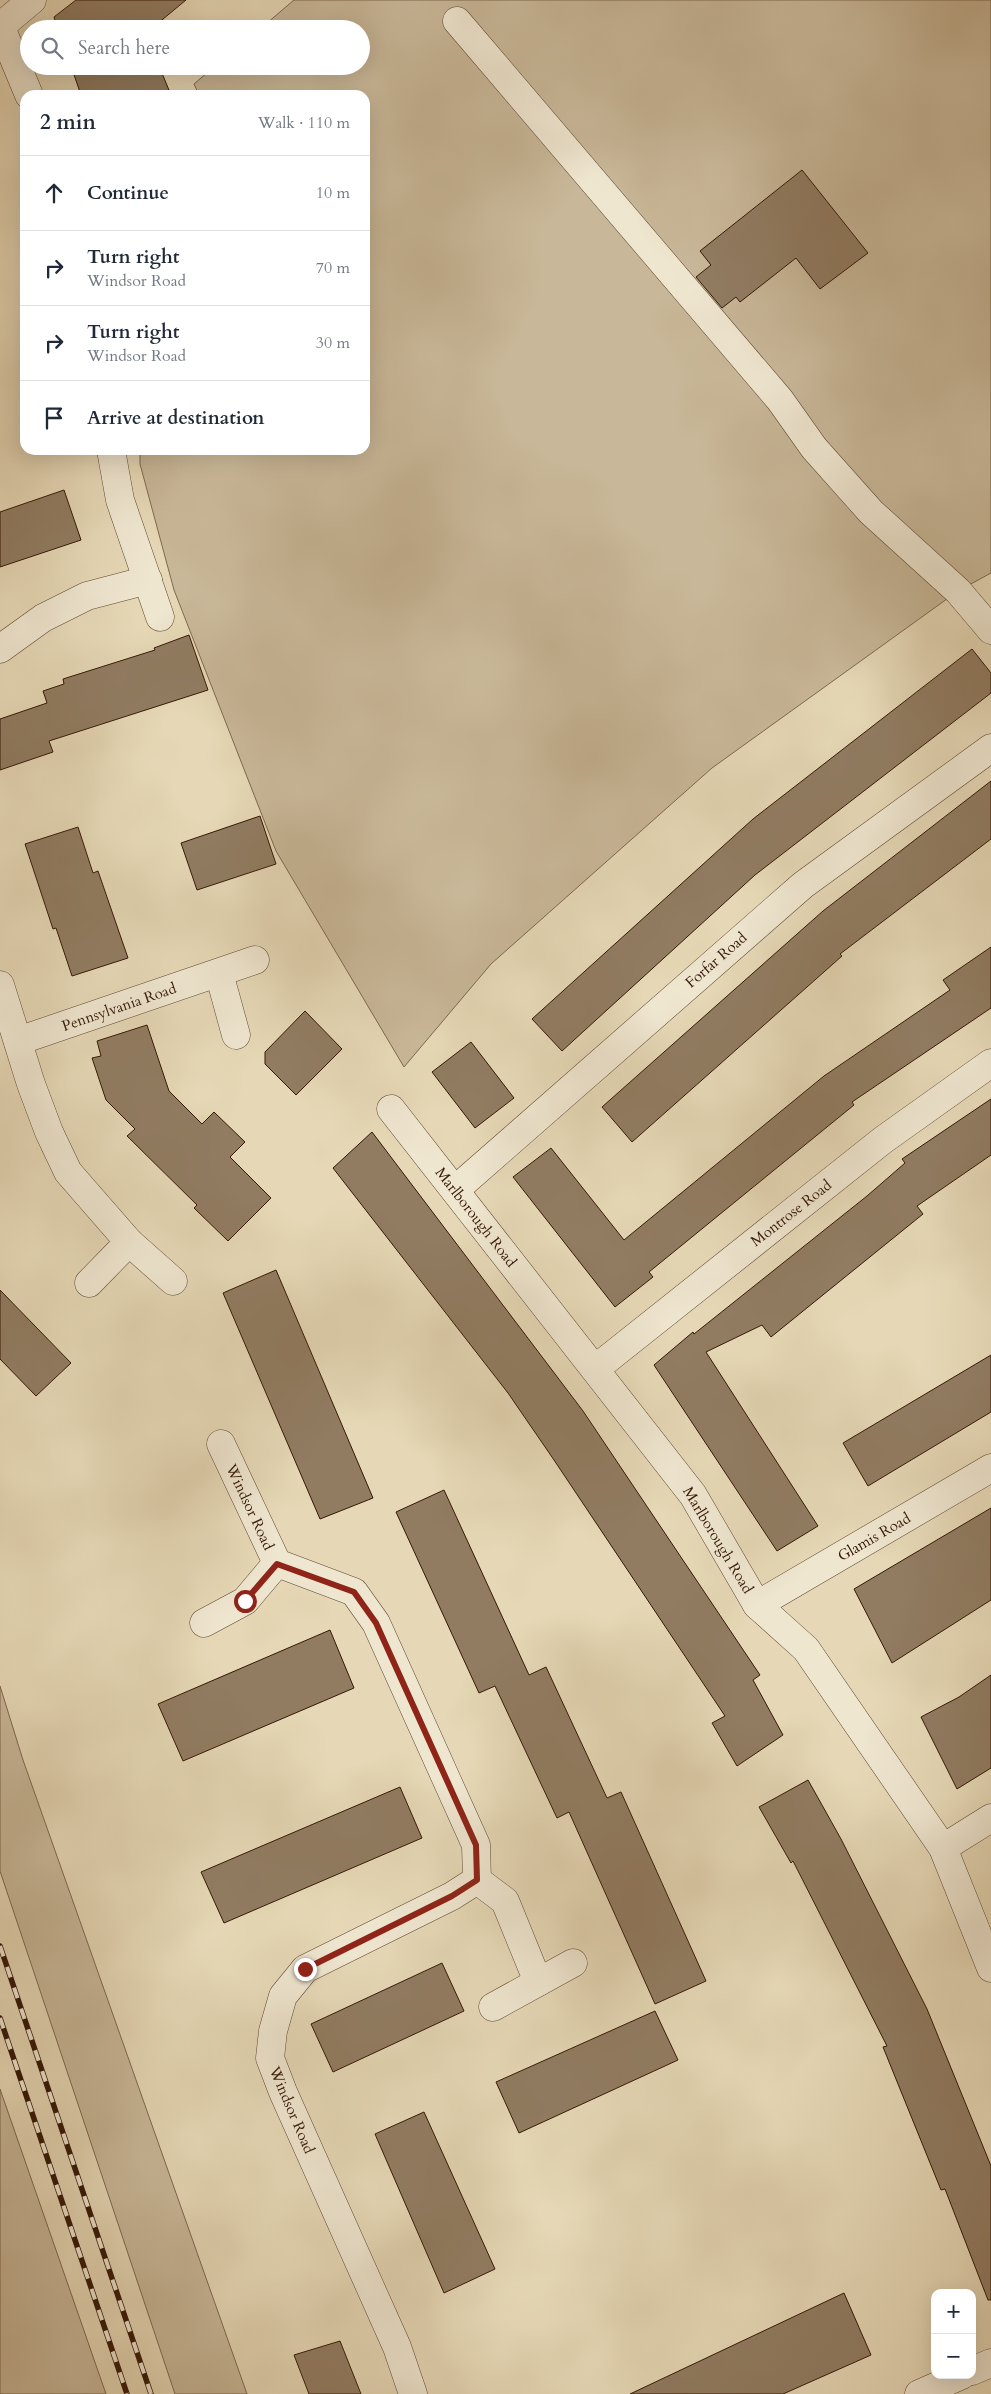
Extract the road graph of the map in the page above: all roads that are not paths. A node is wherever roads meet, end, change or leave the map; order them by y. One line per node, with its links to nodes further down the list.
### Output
1 (32, 0): 3 (street)
2 (457, 20): 10 (street)
3 (0, 25): 4 (street)
4 (20, 73)
5 (21, 75): 6 (street)
6 (27, 90)
7 (112, 455): 8 (street)
8 (148, 580): 9 (street); 11 (street)
9 (160, 617)
10 (991, 630)
11 (0, 649)
12 (991, 748): 20 (street, Forfar Road)
13 (255, 960): 14 (street, Pennsylvania Road)
14 (219, 973): 16 (street); 17 (street, Pennsylvania Road)
15 (0, 985): 17 (street)
16 (236, 1035)
17 (18, 1040): 21 (street)
18 (991, 1062): 24 (street, Montrose Road)
19 (391, 1109): 20 (street, Marlborough Road)
20 (454, 1190): 24 (street, Marlborough Road)
21 (129, 1242): 22 (street); 23 (street)
22 (173, 1281)
23 (89, 1283)
24 (595, 1369): 28 (street, Marlborough Road)
25 (221, 1444): 27 (street, Windsor Road)
26 (991, 1468): 28 (street, Glamis Road)
27 (277, 1564): 29 (street); 32 (street, Windsor Road)
28 (756, 1605): 31 (street, Marlborough Road)
29 (204, 1623)
30 (991, 1818): 31 (street)
31 (943, 1848): 34 (street, Marlborough Road)
32 (477, 1880): 35 (street); 40 (street, Windsor Road)
33 (573, 1963): 35 (street)
34 (991, 1968)
35 (538, 1982): 36 (street)
36 (493, 2007)
37 (991, 2362): 38 (street)
38 (976, 2369)
39 (953, 2379): 41 (street)
40 (414, 2394)
41 (919, 2394)

